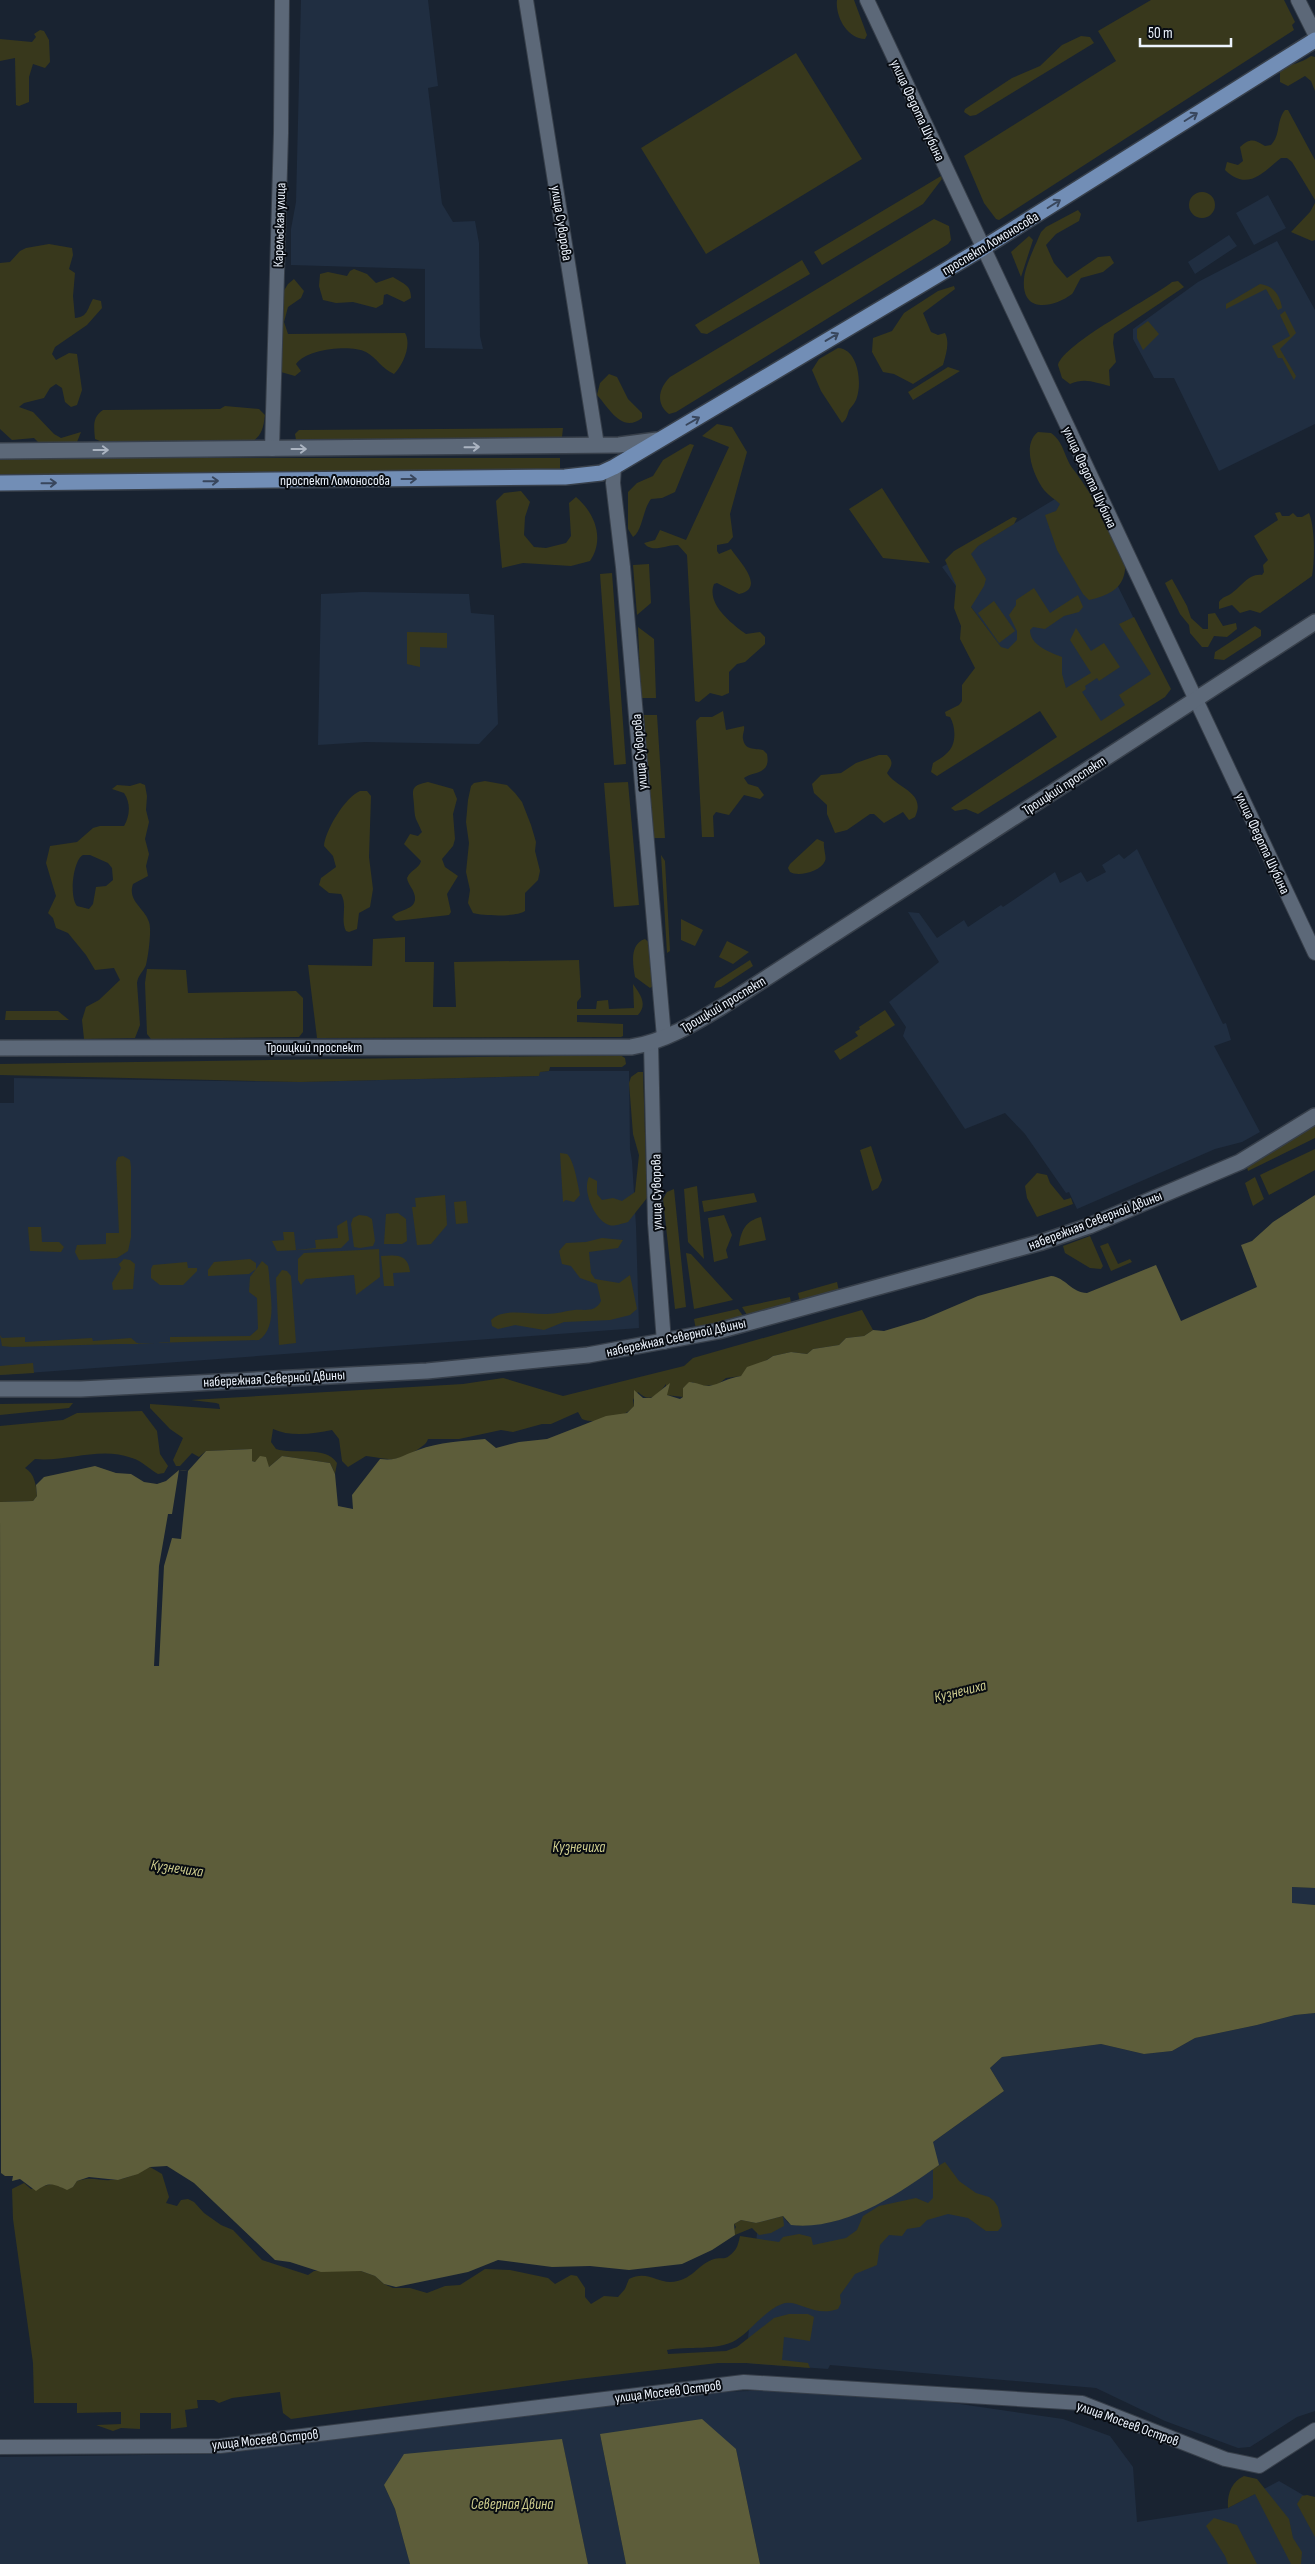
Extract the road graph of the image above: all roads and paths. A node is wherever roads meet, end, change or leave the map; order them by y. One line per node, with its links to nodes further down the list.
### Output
1 (282, 0): 10 (street, Карельская улица)
2 (526, 0): 9 (street, улица Суворова)
3 (867, 0): 7 (street, улица Федота Шубина)
4 (1298, 0): 5 (street)
5 (1315, 34)
6 (1315, 40): 7 (main road, проспект Ломоносова, one-way to 6)
7 (983, 248): 8 (main road, проспект Ломоносова, one-way to 7); 15 (street, улица Федота Шубина)
8 (661, 439): 9 (main road, проспект Ломоносова); 12 (main road, проспект Ломоносова)
9 (597, 445): 10 (main road, проспект Ломоносова, one-way to 9)
10 (272, 449): 11 (main road, проспект Ломоносова, one-way to 10)
11 (0, 451)
12 (614, 468): 13 (main road, проспект Ломоносова, one-way to 12); 17 (street, улица Суворова)
13 (0, 483)
14 (1315, 622): 15 (main road, Троицкий проспект)
15 (1196, 700): 16 (street, улица Федота Шубина); 17 (main road, Троицкий проспект)
16 (1315, 953)
17 (658, 1040): 18 (main road, Троицкий проспект); 20 (street, улица Суворова)
18 (0, 1048)
19 (1315, 1116): 20 (main road, набережная Северной Двины)
20 (664, 1342): 21 (main road, набережная Северной Двины)
21 (0, 1389)
22 (1315, 2430): 23 (street, улица Мосеев Остров)
23 (0, 2446)

